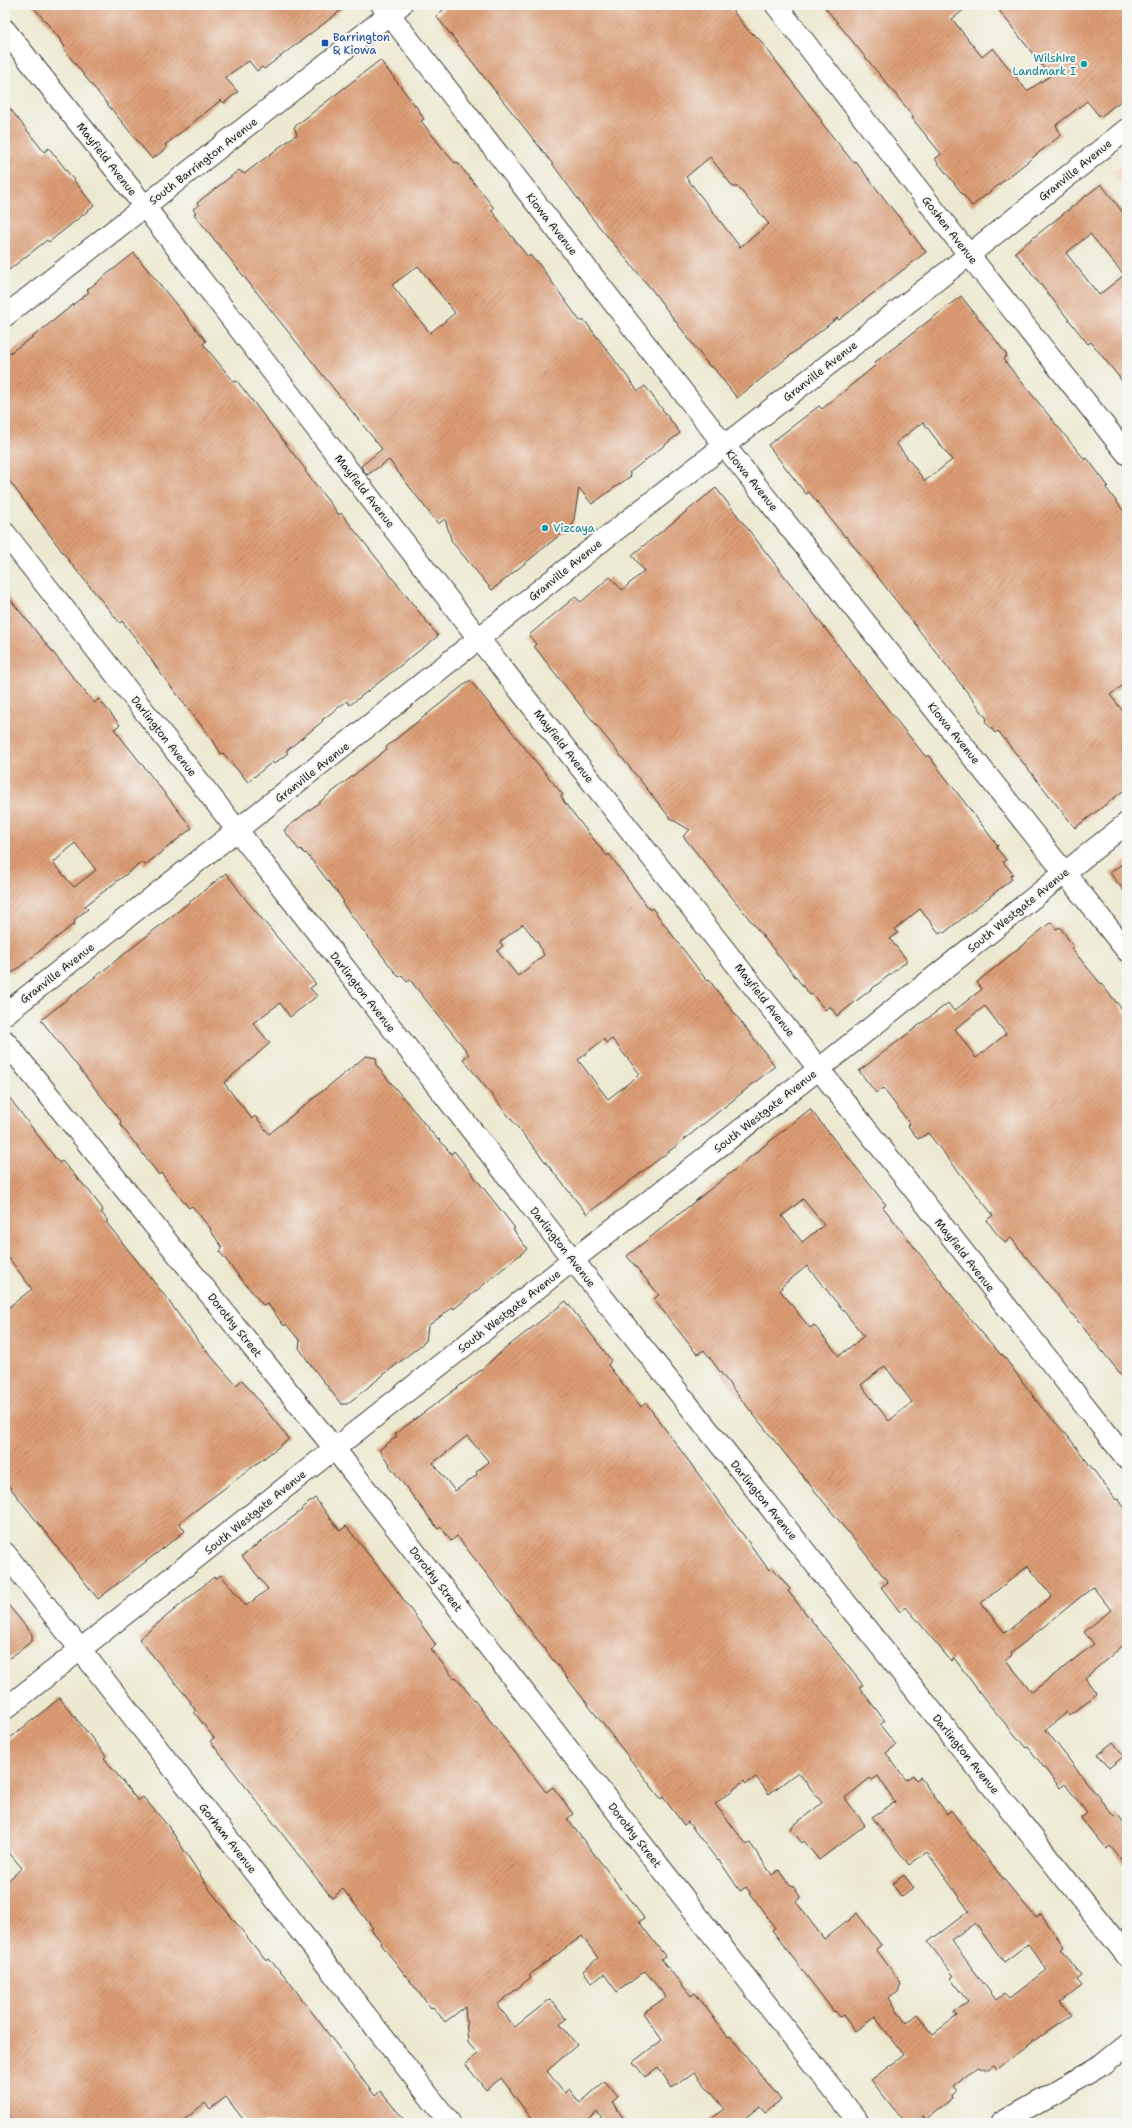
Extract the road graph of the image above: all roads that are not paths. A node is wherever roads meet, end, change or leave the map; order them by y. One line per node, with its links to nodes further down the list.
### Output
1 (776, 5): 6 (street, Goshen Avenue)
2 (391, 8): 5 (street, South Barrington Avenue); 8 (street, Kiowa Avenue)
3 (5, 30): 5 (street, Mayfield Avenue)
4 (1127, 129): 6 (street, Granville Avenue)
5 (145, 207): 7 (street, South Barrington Avenue); 11 (street, Mayfield Avenue)
6 (969, 255): 8 (street, Granville Avenue); 9 (street, Goshen Avenue)
7 (5, 316)
8 (724, 445): 11 (street, Granville Avenue); 14 (street, Kiowa Avenue)
9 (1127, 454)
10 (5, 533): 13 (street, Darlington Avenue)
11 (480, 639): 13 (street, Granville Avenue); 18 (street, Mayfield Avenue)
12 (1127, 823): 14 (street, South Westgate Avenue)
13 (238, 831): 16 (street, Granville Avenue); 19 (street, Darlington Avenue)
14 (1066, 872): 15 (street, Kiowa Avenue); 18 (street, South Westgate Avenue)
15 (1127, 950)
16 (5, 1014)
17 (5, 1041): 20 (street, Dorothy Street)
18 (819, 1069): 19 (street, South Westgate Avenue); 21 (street, Mayfield Avenue)
19 (573, 1260): 20 (street, South Westgate Avenue); 25 (street, Darlington Avenue)
20 (334, 1448): 23 (street, South Westgate Avenue); 28 (street, Dorothy Street)
21 (1127, 1459)
22 (5, 1553): 23 (street, Gorham Avenue)
23 (81, 1649): 24 (street, South Westgate Avenue); 27 (street, Gorham Avenue)
24 (5, 1710)
25 (1127, 1956)
26 (1127, 2045): 29 (street)
27 (450, 2123)
28 (859, 2123)
29 (1001, 2123)

